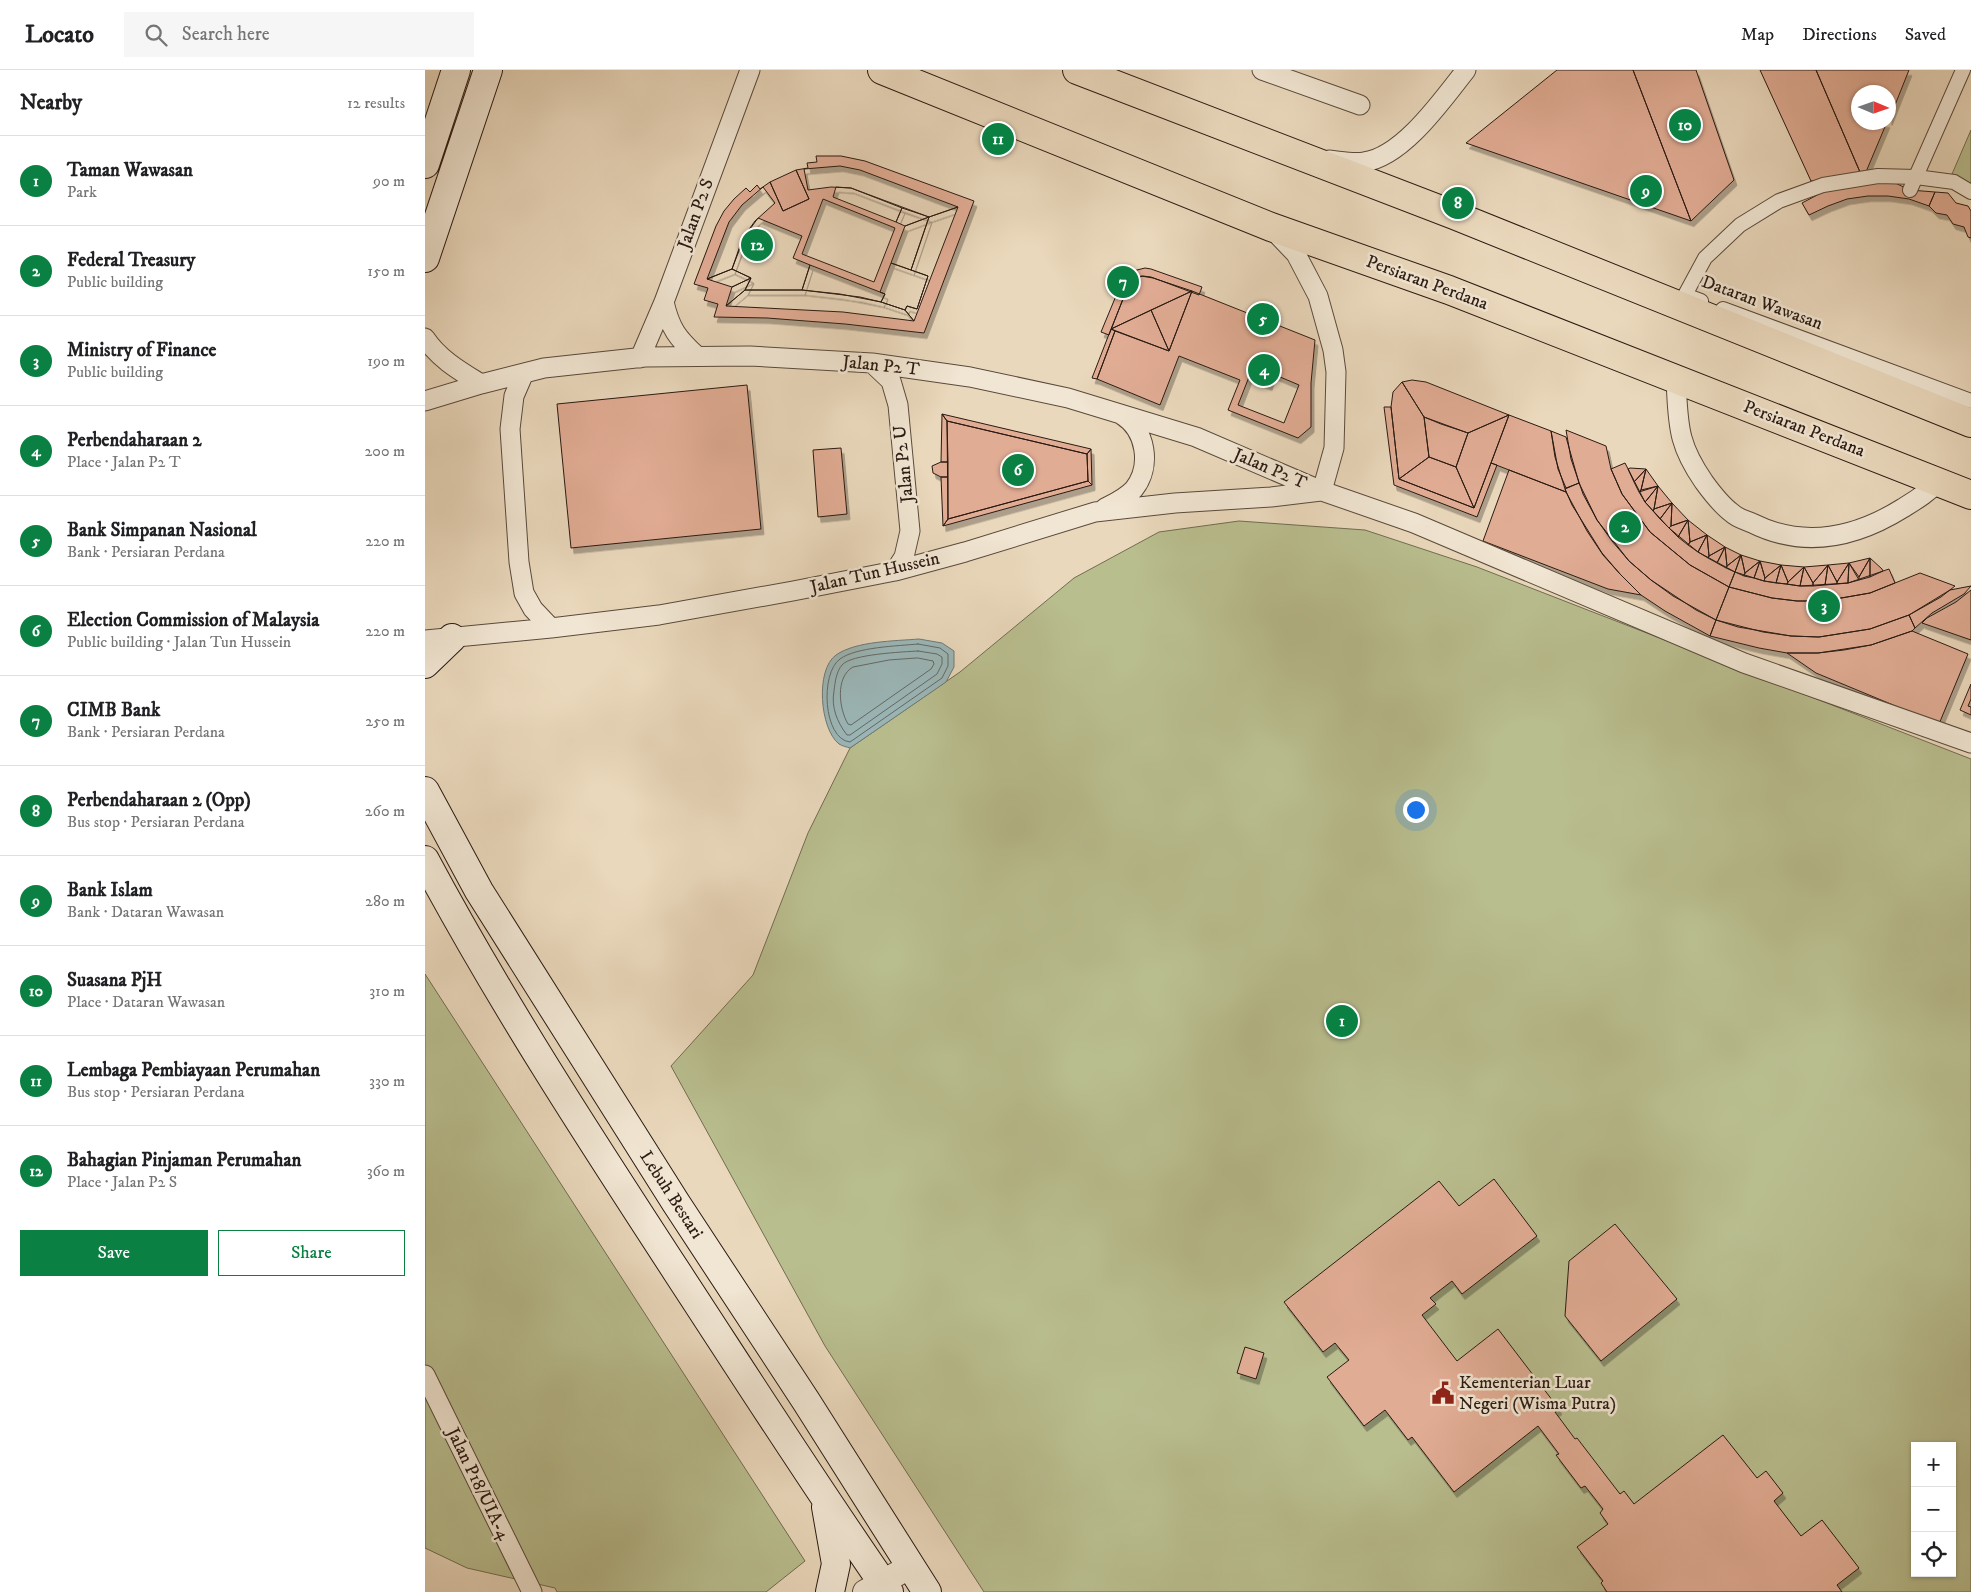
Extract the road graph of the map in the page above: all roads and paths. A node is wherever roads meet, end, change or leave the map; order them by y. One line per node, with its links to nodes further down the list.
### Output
1 (456, 70): 11 (main road)
2 (488, 70): 16 (main road)
3 (750, 70): 17 (street, Jalan P2 S)
4 (882, 70): 15 (main road, Persiaran Perdana)
5 (1077, 70): 10 (main road)
6 (1262, 70): 9 (street)
7 (1466, 70): 10 (street)
8 (1963, 70): 12 (street)
9 (1360, 105)
10 (1308, 158): 28 (main road)
11 (425, 164)
12 (1916, 177): 13 (street); 14 (street, Dataran Wawasan); 26 (street, Dataran Wawasan)
13 (1910, 190)
14 (1971, 192)
15 (1271, 227): 23 (main road, Persiaran Perdana); 30 (street)
16 (425, 258)
17 (664, 302): 19 (street); 20 (street, Jalan P2 S)
18 (425, 338): 24 (street)
19 (697, 356): 20 (street, Jalan P2 T); 21 (street, Jalan P2 T)
20 (640, 358): 22 (street, Jalan P2 T)
21 (872, 363): 27 (street, Jalan P2 T); 33 (street, Jalan P2 U)
22 (525, 372): 24 (street, Jalan P2 T); 34 (street)
23 (1676, 378): 29 (main road, Persiaran Perdana); 29 (street)
24 (481, 384): 25 (street, Jalan P2 T)
25 (425, 400)
26 (1971, 401)
27 (1119, 413): 30 (street, Jalan P2 T); 32 (street)
28 (1971, 423)
29 (1939, 481): 31 (main road, Persiaran Perdana)
30 (1322, 491): 32 (street, Jalan Tun Hussein); 38 (street, Jalan P2 T)
31 (1971, 495)
32 (1095, 512): 33 (street, Jalan Tun Hussein)
33 (895, 571): 34 (street, Jalan Tun Hussein)
34 (551, 628): 35 (street, Jalan Tun Hussein)
35 (452, 638): 36 (street, Jalan Tun Hussein); 37 (main road)
36 (425, 640)
37 (425, 664)
38 (1971, 743)
39 (425, 791): 43 (main road, Lebuh Bestari)
40 (425, 860): 42 (main road, Lebuh Bestari)
41 (425, 1375): 45 (street, Jalan P18/UIA-4)
42 (824, 1496): 44 (main road, Lebuh Bestari); 46 (main road)
43 (918, 1584): 44 (street)
44 (878, 1589)
45 (532, 1592)
46 (830, 1592)

